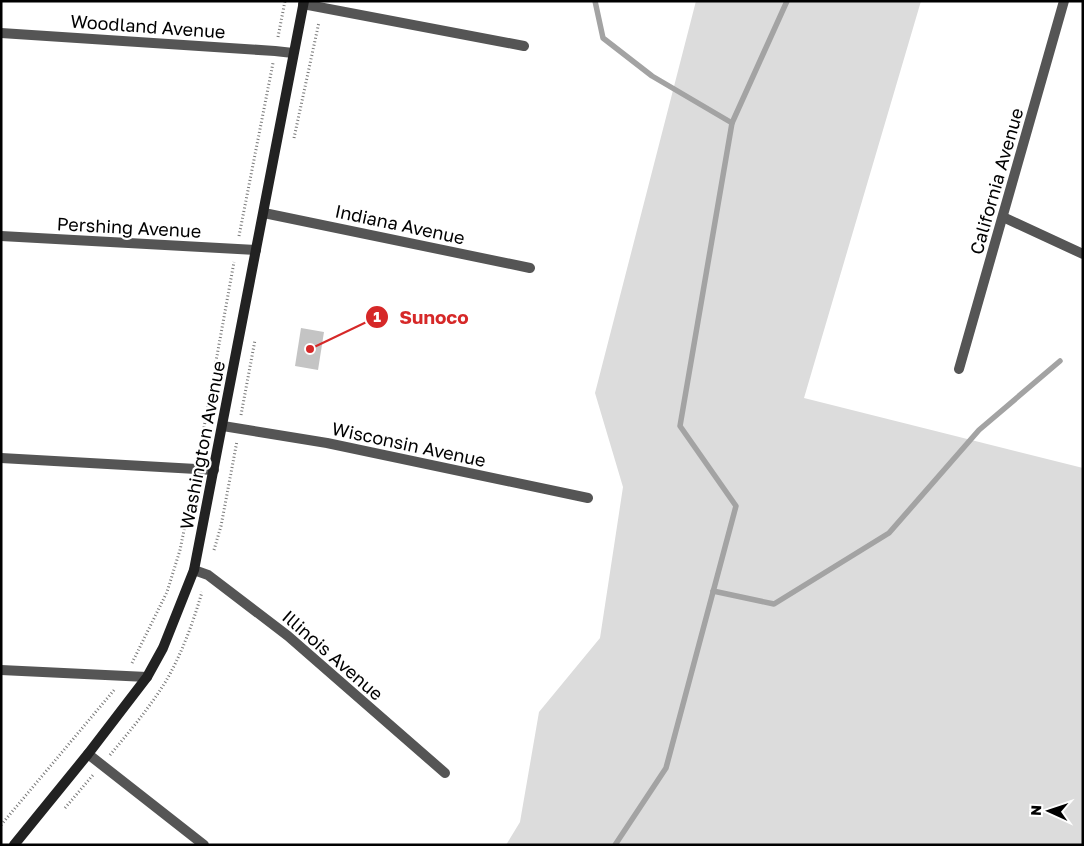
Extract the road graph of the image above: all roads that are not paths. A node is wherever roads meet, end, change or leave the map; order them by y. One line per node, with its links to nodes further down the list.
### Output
1 (1064, 1): 7 (street, California Avenue)
2 (303, 3): 4 (street); 5 (street, Washington Avenue)
3 (1, 34): 5 (street, Woodland Avenue)
4 (524, 46)
5 (293, 53): 6 (street, Washington Avenue)
6 (264, 213): 9 (street, Washington Avenue); 11 (street, Indiana Avenue)
7 (1003, 217): 10 (street); 12 (street, California Avenue)
8 (1, 236): 9 (street, Pershing Avenue)
9 (256, 250): 13 (street, Washington Avenue)
10 (1083, 254)
11 (530, 268)
12 (960, 369)
13 (223, 426): 15 (street, Washington Avenue); 16 (street, Wisconsin Avenue)
14 (1, 458): 15 (street)
15 (214, 470): 17 (street, Washington Avenue)
16 (588, 498)
17 (194, 570): 19 (street, Washington Avenue); 21 (street, Illinois Avenue)
18 (1, 670): 19 (street)
19 (147, 677): 20 (street, Washington Avenue)
20 (88, 754): 22 (street, Washington Avenue); 23 (street)
21 (445, 774)
22 (14, 845)
23 (204, 845)

